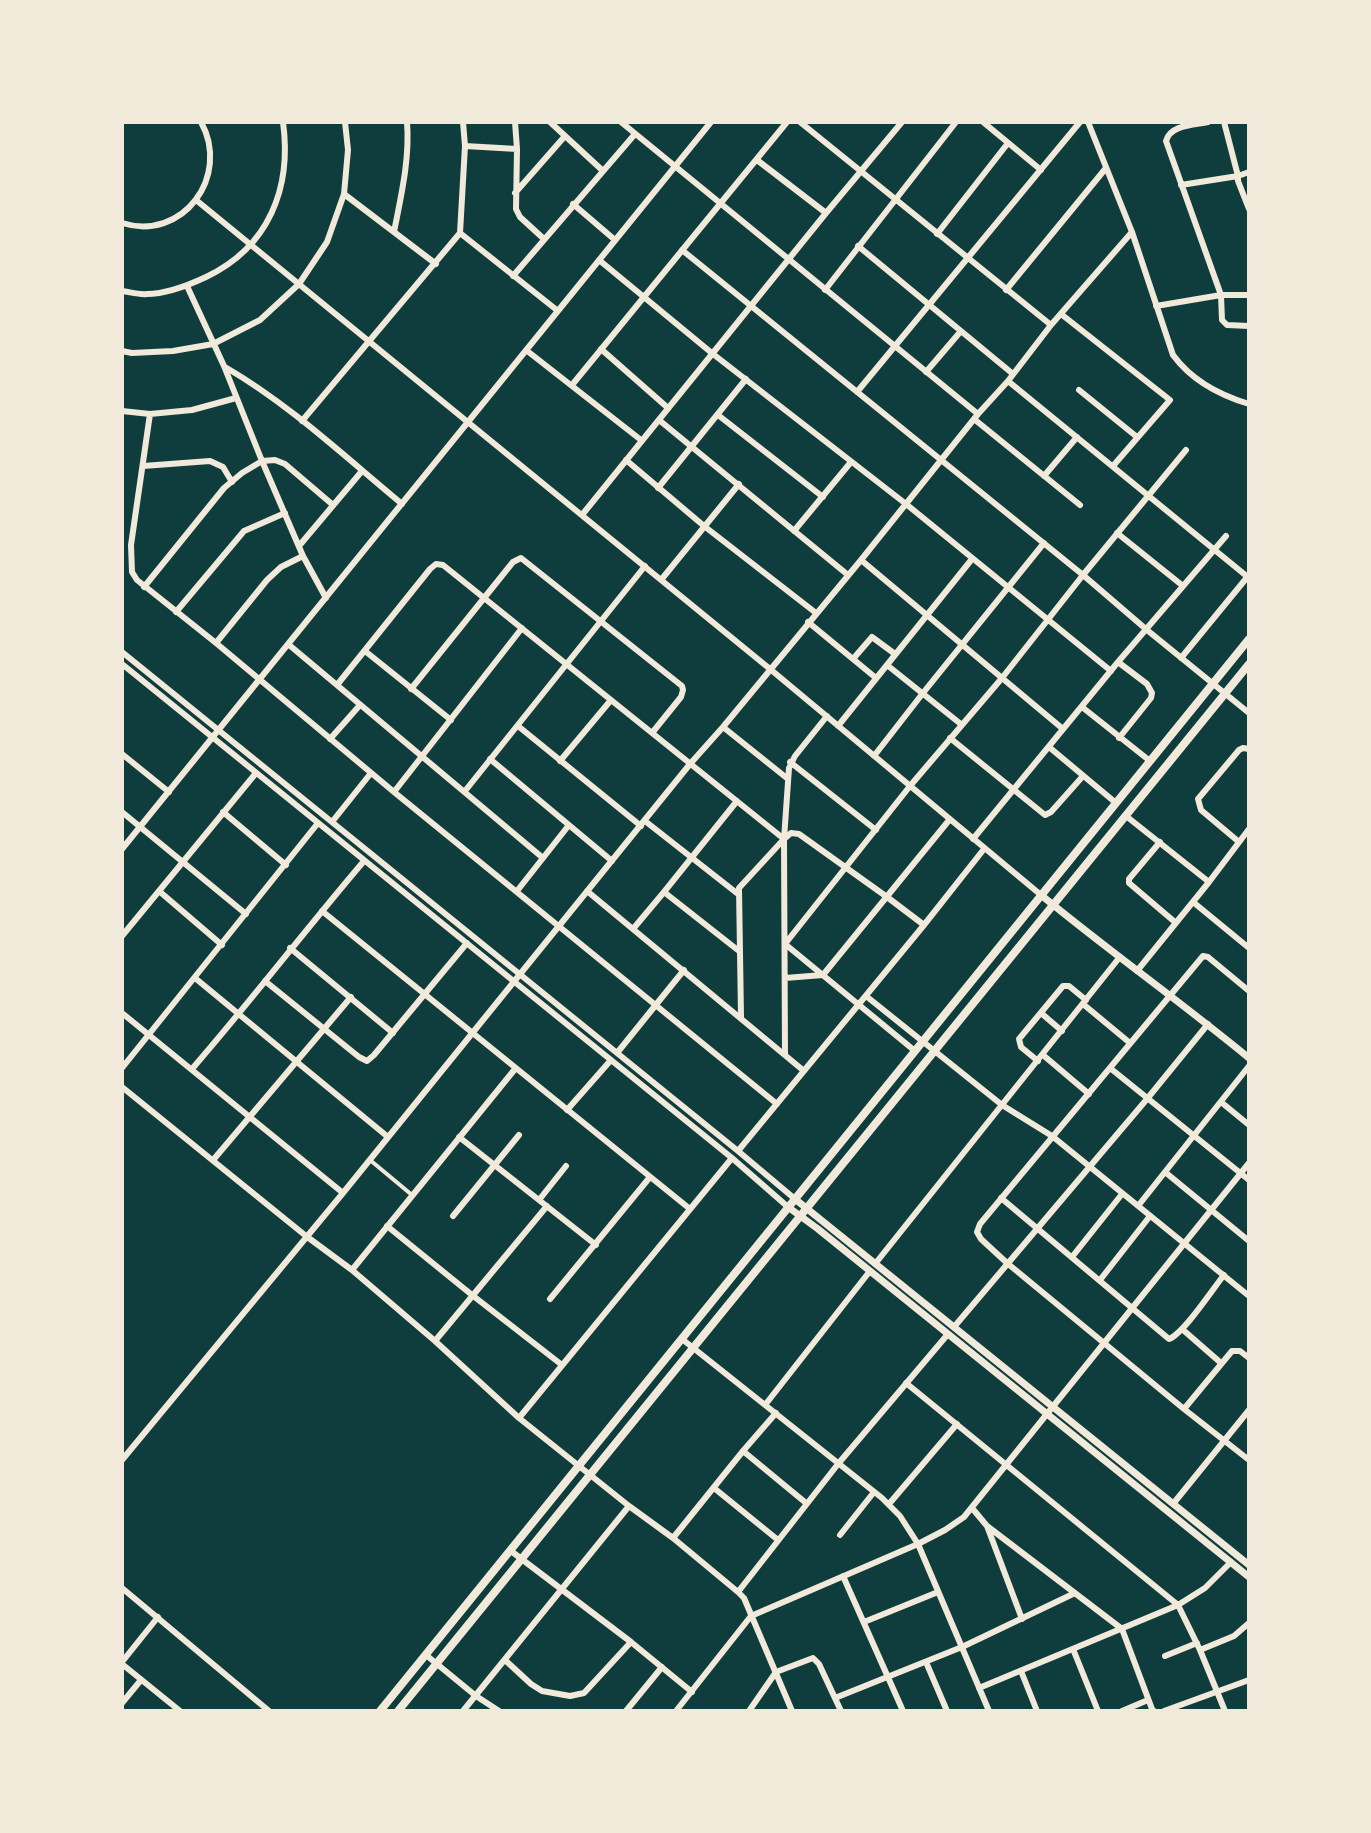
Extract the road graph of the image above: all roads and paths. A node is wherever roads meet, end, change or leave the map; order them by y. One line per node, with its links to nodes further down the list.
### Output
1 (201, 122): 38 (street)
2 (283, 122): 50 (street)
3 (345, 122): 36 (street)
4 (407, 122): 44 (street)
5 (463, 122): 24 (street)
6 (515, 122): 25 (street)
7 (550, 122): 22 (street)
8 (621, 122): 21 (street)
9 (711, 122): 27 (street)
10 (787, 122): 26 (street)
11 (800, 122): 31 (street)
12 (889, 122): 20 (street)
13 (902, 122): 20 (street)
14 (956, 122): 37 (street)
15 (983, 122): 23 (street)
16 (1088, 122): 28 (street)
17 (1208, 122): 34 (street)
18 (1224, 122): 33 (street)
19 (1076, 123): 30 (street)
20 (897, 129): 31 (street)
21 (635, 134): 27 (street); 29 (street)
22 (565, 136): 29 (street); 35 (street)
23 (1008, 143): 30 (street); 47 (street)
24 (465, 146): 25 (street); 46 (street)
25 (517, 149): 35 (street)
26 (757, 160): 39 (street); 42 (street)
27 (675, 167): 39 (street); 49 (street)
28 (1106, 168): 45 (street); 61 (street)
29 (602, 170): 40 (street)
30 (1041, 170): 53 (street)
31 (861, 172): 37 (street); 42 (street)
32 (1249, 172): 33 (street)
33 (1238, 176): 34 (street); 41 (street)
34 (1181, 185): 63 (street)
35 (515, 193): 48 (street)
36 (344, 194): 44 (street); 58 (street)
37 (895, 199): 47 (street); 51 (street)
38 (196, 200): 43 (street); 50 (street)
39 (721, 203): 52 (street); 55 (street)
40 (573, 204): 48 (street); 49 (street)
41 (1249, 209)
42 (826, 213): 55 (street)
43 (122, 223)
44 (394, 232): 56 (street)
45 (1132, 232): 68 (street); 70 (street)
46 (460, 233): 56 (street); 57 (street)
47 (937, 234): 53 (street)
48 (544, 239): 57 (street)
49 (615, 240): 54 (street)
50 (252, 245): 58 (street); 59 (street)
51 (858, 246): 60 (street); 66 (street)
52 (682, 250): 65 (street); 67 (street)
53 (967, 259): 61 (street); 66 (street)
54 (599, 260): 65 (street); 69 (street)
55 (789, 261): 60 (street); 67 (street)
56 (436, 264): 74 (street)
57 (513, 276): 69 (street)
58 (299, 284): 74 (street); 75 (street)
59 (187, 286): 62 (street); 75 (street)
60 (825, 290): 76 (street)
61 (1006, 290): 71 (street)
62 (122, 291)
63 (1221, 295): 64 (street); 68 (street); 72 (street)
64 (1249, 295)
65 (643, 297): 77 (street); 80 (street)
66 (930, 304): 73 (street); 76 (street)
67 (752, 306): 80 (street); 88 (street)
68 (1156, 306): 90 (street)
69 (558, 311): 78 (street)
70 (1061, 314): 71 (street); 100 (street)
71 (1051, 325): 83 (street)
72 (1249, 326)
73 (961, 331): 82 (street); 83 (street)
74 (370, 342): 97 (street); 98 (street)
75 (213, 344): 79 (street); 81 (street)
76 (894, 347): 82 (street); 88 (street)
77 (601, 349): 86 (street); 91 (street)
78 (526, 350): 86 (street); 98 (street)
79 (122, 351)
80 (713, 354): 84 (street); 91 (street)
81 (224, 366): 89 (street); 97 (street)
82 (926, 372): 95 (street)
83 (1013, 374): 85 (street)
84 (746, 379): 94 (street); 107 (street)
85 (1008, 381): 95 (street); 99 (street)
86 (572, 385): 101 (street)
87 (1079, 390): 100 (street)
88 (857, 392): 106 (street)
89 (236, 398): 93 (street); 105 (street)
90 (1249, 404)
91 (668, 408): 96 (street)
92 (122, 411): 93 (street)
93 (150, 414): 108 (street)
94 (718, 415): 102 (street); 116 (street)
95 (976, 416): 106 (street); 111 (street)
96 (659, 420): 101 (street); 102 (street)
97 (302, 421): 110 (street)
98 (468, 422): 117 (street); 122 (street)
99 (1077, 437): 109 (street); 111 (street)
100 (1137, 437): 109 (street)
101 (641, 440): 104 (street)
102 (693, 447): 113 (street); 114 (street)
103 (1186, 450): 115 (street)
104 (626, 460): 114 (street); 122 (street)
105 (262, 461): 112 (street); 119 (street); 121 (street)
106 (941, 461): 118 (street); 127 (street)
107 (851, 462): 116 (street); 118 (street)
108 (143, 466): 112 (street); 139 (street)
109 (1113, 466): 115 (street)
110 (362, 471): 117 (street); 119 (street)
111 (1044, 476): 120 (street)
112 (232, 482): 139 (street)
113 (739, 484): 123 (street); 124 (street)
114 (658, 488): 123 (street)
115 (1148, 495): 125 (street); 129 (street)
116 (823, 497): 124 (street)
117 (402, 504): 141 (street)
118 (906, 504): 131 (street); 132 (street)
119 (333, 505): 128 (street)
120 (1080, 505)
121 (285, 513): 128 (street); 143 (street)
122 (582, 515): 133 (street)
123 (704, 526): 137 (street); 144 (street)
124 (794, 531): 134 (street)
125 (1117, 533): 135 (street); 138 (street)
126 (1226, 536): 129 (street)
127 (1044, 543): 135 (street); 140 (street)
128 (299, 546): 130 (street)
129 (1214, 549): 136 (street); 138 (street)
130 (303, 556): 141 (street); 152 (street)
131 (972, 559): 140 (street); 145 (street)
132 (861, 560): 134 (street); 145 (street)
133 (645, 566): 137 (street); 147 (street)
134 (848, 575): 144 (street)
135 (1083, 575): 146 (street); 150 (street)
136 (1249, 577): 158 (street)
137 (661, 580): 165 (street)
138 (1183, 586): 150 (street)
139 (144, 587): 143 (street)
140 (1008, 587): 146 (street); 154 (street)
141 (326, 598): 153 (street)
142 (484, 599): 147 (street); 149 (street); 155 (street); 172 (street)
143 (176, 612): 152 (street)
144 (816, 613): 148 (street)
145 (926, 616): 154 (street); 157 (street)
146 (1049, 620): 166 (street); 168 (street)
147 (601, 621): 162 (street); 187 (street)
148 (808, 622): 159 (street); 165 (street)
149 (522, 628): 162 (street); 180 (street)
150 (1147, 630): 158 (street); 160 (street)
151 (1249, 639): 170 (main road)
152 (216, 643): 169 (street)
153 (288, 644): 169 (street); 171 (street)
154 (962, 646): 168 (street); 173 (street)
155 (365, 651): 171 (street); 172 (street)
156 (122, 652): 186 (street)
157 (895, 654): 159 (street); 164 (street)
158 (1181, 658): 170 (street)
159 (853, 659): 167 (street)
160 (1118, 662): 166 (street); 190 (street)
161 (122, 664): 188 (street)
162 (567, 664): 175 (street); 182 (street)
163 (1249, 664): 174 (main road)
164 (887, 665): 167 (street); 173 (street)
165 (770, 669): 179 (street); 184 (street)
166 (1111, 671): 177 (street)
167 (876, 678): 183 (street)
168 (1002, 678): 181 (street); 185 (street)
169 (259, 680): 186 (street); 191 (street)
170 (1213, 684): 174 (street); 199 (main road)
171 (337, 685): 176 (street)
172 (411, 689): 180 (street)
173 (923, 693): 181 (street); 195 (street)
174 (1225, 694): 178 (street); 215 (main road)
175 (611, 700): 187 (street); 198 (street)
176 (360, 705): 191 (street); 196 (street)
177 (1082, 707): 185 (street); 190 (street)
178 (1249, 713)
179 (827, 716): 183 (street); 200 (street)
180 (451, 720): 196 (street)
181 (962, 725): 189 (street)
182 (518, 726): 197 (street); 198 (street)
183 (838, 726): 195 (street)
184 (723, 727): 201 (street); 205 (street)
185 (1063, 729): 192 (street)
186 (218, 730): 188 (street); 217 (street)
187 (652, 733): 201 (street)
188 (212, 738): 202 (street); 209 (street)
189 (950, 738): 206 (street); 207 (street)
190 (1119, 738): 199 (street)
191 (330, 739): 203 (street)
192 (1049, 747): 204 (street); 207 (street)
193 (1249, 749): 227 (street)
194 (122, 754): 209 (street)
195 (874, 756): 206 (street)
196 (422, 757): 208 (street); 210 (street)
197 (490, 759): 208 (street); 220 (street)
198 (560, 761): 219 (street)
199 (1150, 761): 212 (main road)
200 (790, 762): 205 (street); 223 (street)
201 (690, 764): 211 (street); 219 (street)
202 (256, 773): 214 (street); 218 (street)
203 (371, 773): 210 (street); 217 (street)
204 (1083, 776): 207 (street); 212 (street)
205 (788, 779): 224 (street)
206 (910, 786): 216 (street); 223 (street)
207 (1014, 789): 225 (street)
208 (465, 791): 230 (street)
209 (169, 792): 221 (street)
210 (394, 792): 239 (street)
211 (737, 801): 224 (street); 231 (street)
212 (1116, 803): 243 (main road)
213 (122, 812): 221 (street)
214 (223, 812): 234 (street); 235 (street)
215 (1126, 816): 226 (street); 246 (main road)
216 (950, 819): 225 (street); 244 (street)
217 (332, 822): 263 (street)
218 (318, 823): 232 (street); 235 (street)
219 (643, 824): 231 (street); 233 (street)
220 (569, 825): 230 (street); 233 (street)
221 (140, 827): 228 (street); 234 (street)
222 (1249, 829): 227 (street)
223 (876, 830): 236 (street)
224 (784, 839): 236 (street); 242 (street); 255 (street)
225 (973, 839): 229 (street)
226 (1160, 842): 237 (street); 249 (street)
227 (1239, 842): 237 (street)
228 (122, 849)
229 (984, 849): 243 (street); 250 (street)
230 (543, 858): 239 (street)
231 (692, 858): 241 (street); 242 (street)
232 (364, 861): 247 (street); 254 (street)
233 (612, 861): 240 (street)
234 (183, 862): 238 (street); 248 (street)
235 (286, 865): 248 (street)
236 (846, 866): 244 (street); 255 (street)
237 (1209, 882): 245 (street)
238 (159, 891): 253 (street); 256 (street)
239 (517, 891): 251 (street)
240 (587, 891): 251 (street); 252 (street)
241 (664, 892): 252 (street); 259 (street)
242 (738, 894): 259 (street)
243 (1041, 895): 246 (street); 287 (main road)
244 (887, 897): 250 (street); 264 (street)
245 (1193, 902): 249 (street); 258 (street)
246 (1054, 905): 260 (street); 290 (main road)
247 (322, 911): 257 (street); 270 (street)
248 (246, 914): 256 (street)
249 (1176, 923): 262 (street)
250 (924, 925): 272 (street)
251 (559, 926): 263 (street); 275 (street)
252 (633, 929): 261 (street)
253 (124, 931)
254 (467, 943): 268 (street); 270 (street)
255 (785, 944): 264 (street); 266 (street)
256 (222, 945): 265 (street)
257 (290, 948): 267 (street); 273 (street)
258 (1249, 948)
259 (739, 951): 280 (street)
260 (1119, 958): 262 (street); 274 (street)
261 (684, 970): 275 (street); 280 (street)
262 (1137, 971): 271 (street)
263 (521, 975): 268 (street); 291 (street)
264 (823, 975): 266 (street); 276 (street)
265 (195, 978): 279 (street); 286 (street)
266 (785, 978): 292 (street)
267 (265, 981): 279 (street); 282 (street)
268 (515, 982): 285 (street); 295 (street)
269 (1249, 991): 271 (street)
270 (424, 994): 284 (street); 285 (street)
271 (1170, 994): 281 (street); 288 (street)
272 (866, 996): 276 (street); 287 (street)
273 (351, 997): 282 (street); 284 (street)
274 (1085, 1002): 278 (street); 283 (street); 288 (street)
275 (656, 1005): 291 (street); 307 (street)
276 (859, 1005): 289 (street); 302 (street)
277 (122, 1013): 286 (street)
278 (1041, 1013): 283 (street); 293 (street)
279 (239, 1015): 296 (street); 300 (street)
280 (741, 1017): 292 (street)
281 (1208, 1024): 294 (street); 305 (street)
282 (324, 1029): 284 (street); 296 (street)
283 (1062, 1031): 293 (street)
284 (393, 1033)
285 (472, 1034): 301 (street); 315 (street)
286 (149, 1035): 298 (street); 300 (street)
287 (923, 1041): 289 (main road); 290 (street)
288 (1130, 1043): 299 (street)
289 (915, 1051): 334 (main road)
290 (934, 1051): 308 (street); 337 (main road)
291 (617, 1053): 317 (street)
292 (785, 1055): 302 (street)
293 (1041, 1058): 304 (street); 308 (street)
294 (1249, 1058)
295 (611, 1060): 309 (street); 318 (street)
296 (296, 1062): 310 (street); 315 (street)
297 (1249, 1066): 306 (street)
298 (122, 1068)
299 (1110, 1068): 304 (street); 305 (street)
300 (192, 1069): 310 (street)
301 (515, 1069): 309 (street); 316 (street)
302 (804, 1071): 307 (street)
303 (122, 1087): 319 (street)
304 (1089, 1094): 314 (street)
305 (1147, 1099): 313 (street); 324 (street)
306 (1221, 1102): 311 (street); 313 (street)
307 (777, 1104): 317 (street)
308 (1002, 1105): 314 (street); 351 (street)
309 (567, 1110): 327 (street)
310 (250, 1117): 319 (street); 329 (street)
311 (1249, 1125)
312 (519, 1135): 322 (street)
313 (1194, 1135): 325 (street); 326 (street)
314 (1052, 1136): 324 (street); 332 (street)
315 (388, 1137): 320 (street)
316 (459, 1137): 322 (street); 331 (street)
317 (738, 1151): 334 (street)
318 (732, 1158): 334 (street); 338 (street)
319 (214, 1159): 345 (street)
320 (370, 1160): 329 (street); 331 (street)
321 (1249, 1163): 326 (street)
322 (495, 1165): 333 (street); 340 (street)
323 (566, 1166): 333 (street)
324 (1089, 1167): 330 (street); 344 (street)
325 (1165, 1172): 336 (street); 339 (street)
326 (1241, 1174): 328 (street); 339 (street)
327 (650, 1177): 338 (street); 348 (street)
328 (1249, 1180)
329 (343, 1193): 345 (street)
330 (1122, 1194): 336 (street); 349 (street)
331 (412, 1195): 343 (street)
332 (1001, 1198): 344 (street); 350 (street)
333 (539, 1200): 335 (street)
334 (792, 1203): 337 (street); 341 (street); 361 (main road)
335 (547, 1206): 348 (street); 355 (street)
336 (1138, 1206): 342 (street)
337 (806, 1208): 341 (main road); 351 (street)
338 (690, 1209): 367 (street)
339 (1212, 1210): 346 (street); 347 (street)
340 (453, 1216)
341 (800, 1216): 351 (street); 364 (main road)
342 (1150, 1216): 347 (street); 354 (street)
343 (387, 1226): 352 (street); 355 (street)
344 (1038, 1228): 349 (street); 350 (street)
345 (306, 1236): 352 (street); 378 (street)
346 (1249, 1241)
347 (1184, 1244): 353 (street); 358 (street)
348 (596, 1245): 357 (street)
349 (1072, 1257): 354 (street)
350 (1007, 1263): 360 (street); 363 (street)
351 (872, 1267): 360 (street); 369 (street)
352 (352, 1270): 362 (street)
353 (1224, 1275): 356 (street); 359 (street)
354 (1100, 1280): 358 (street)
355 (472, 1295): 362 (street); 367 (street)
356 (1249, 1296)
357 (550, 1299)
358 (1133, 1308): 359 (street); 363 (street)
359 (1182, 1329): 366 (street)
360 (951, 1330): 368 (street); 371 (street)
361 (682, 1339): 364 (street); 382 (main road)
362 (435, 1341): 374 (street)
363 (1105, 1343): 370 (street); 371 (street)
364 (693, 1347): 369 (street); 383 (main road)
365 (1249, 1358): 366 (street)
366 (1221, 1363): 370 (street)
367 (562, 1365): 374 (street)
368 (906, 1383): 375 (street); 380 (street)
369 (765, 1405): 373 (street)
370 (1184, 1409): 376 (street)
371 (1050, 1410): 381 (street); 388 (street); 398 (street)
372 (1249, 1410): 376 (street)
373 (776, 1413): 377 (street); 380 (street)
374 (519, 1418): 382 (street)
375 (957, 1424): 381 (street); 387 (street)
376 (1224, 1440): 379 (street); 388 (street)
377 (743, 1451): 384 (street); 386 (street)
378 (122, 1460)
379 (1249, 1460)
380 (838, 1464): 385 (street); 386 (street)
381 (1007, 1465): 390 (street); 406 (street)
382 (579, 1466): 383 (street); 396 (main road)
383 (590, 1474): 389 (street); 397 (main road)
384 (714, 1488): 393 (street); 394 (street)
385 (874, 1492): 387 (street); 392 (street)
386 (806, 1503): 394 (street)
387 (889, 1504): 395 (street)
388 (1173, 1504): 399 (street)
389 (629, 1506): 393 (street); 402 (street)
390 (972, 1508): 391 (street); 395 (street)
391 (987, 1526): 405 (street); 409 (street)
392 (840, 1535)
393 (673, 1538): 403 (street)
394 (778, 1540): 403 (street)
395 (918, 1544): 400 (street); 404 (street)
396 (511, 1551): 397 (street); 417 (main road)
397 (522, 1560): 402 (street); 422 (main road)
398 (1231, 1562): 399 (street); 406 (street)
399 (1248, 1570)
400 (843, 1576): 407 (street); 410 (street)
401 (122, 1588): 408 (street)
402 (562, 1589): 413 (street); 419 (street)
403 (738, 1592): 407 (street)
404 (938, 1592): 410 (street); 415 (street)
405 (1075, 1593): 409 (street); 412 (street)
406 (1178, 1605): 412 (street); 414 (street)
407 (751, 1616): 425 (street); 430 (street)
408 (158, 1617): 421 (street); 438 (street)
409 (1022, 1619): 415 (street)
410 (864, 1622): 426 (street)
411 (1249, 1623): 414 (street)
412 (1122, 1629): 416 (street); 434 (street)
413 (631, 1642): 419 (street); 423 (street)
414 (1198, 1646): 418 (street); 431 (street)
415 (962, 1647): 420 (street); 429 (street)
416 (1073, 1649): 424 (street); 452 (street)
417 (426, 1655): 422 (street); 439 (main road)
418 (1165, 1656)
419 (505, 1660): 432 (street)
420 (926, 1662): 426 (street); 449 (street)
421 (122, 1663): 427 (street)
422 (437, 1664): 432 (street); 440 (main road)
423 (662, 1667): 430 (street); 443 (street)
424 (1021, 1671): 429 (street); 451 (street)
425 (776, 1672): 433 (street); 445 (street); 446 (street)
426 (887, 1677): 433 (street); 448 (street)
427 (141, 1680): 435 (street); 436 (street)
428 (1249, 1680): 431 (street)
429 (979, 1688): 450 (street)
430 (692, 1692): 444 (street)
431 (1217, 1692): 455 (street); 456 (street)
432 (476, 1696): 441 (street); 442 (street)
433 (835, 1698): 447 (street)
434 (1148, 1700): 453 (street); 454 (street)
435 (122, 1703)
436 (170, 1708): 437 (street)
437 (180, 1711)
438 (269, 1711)
439 (380, 1711)
440 (398, 1711)
441 (463, 1711)
442 (499, 1711)
443 (626, 1711)
444 (676, 1711)
445 (749, 1711)
446 (792, 1711)
447 (841, 1711)
448 (903, 1711)
449 (947, 1711)
450 (989, 1711)
451 (1037, 1711)
452 (1098, 1711)
453 (1122, 1711)
454 (1154, 1711)
455 (1164, 1711)
456 (1225, 1711)

